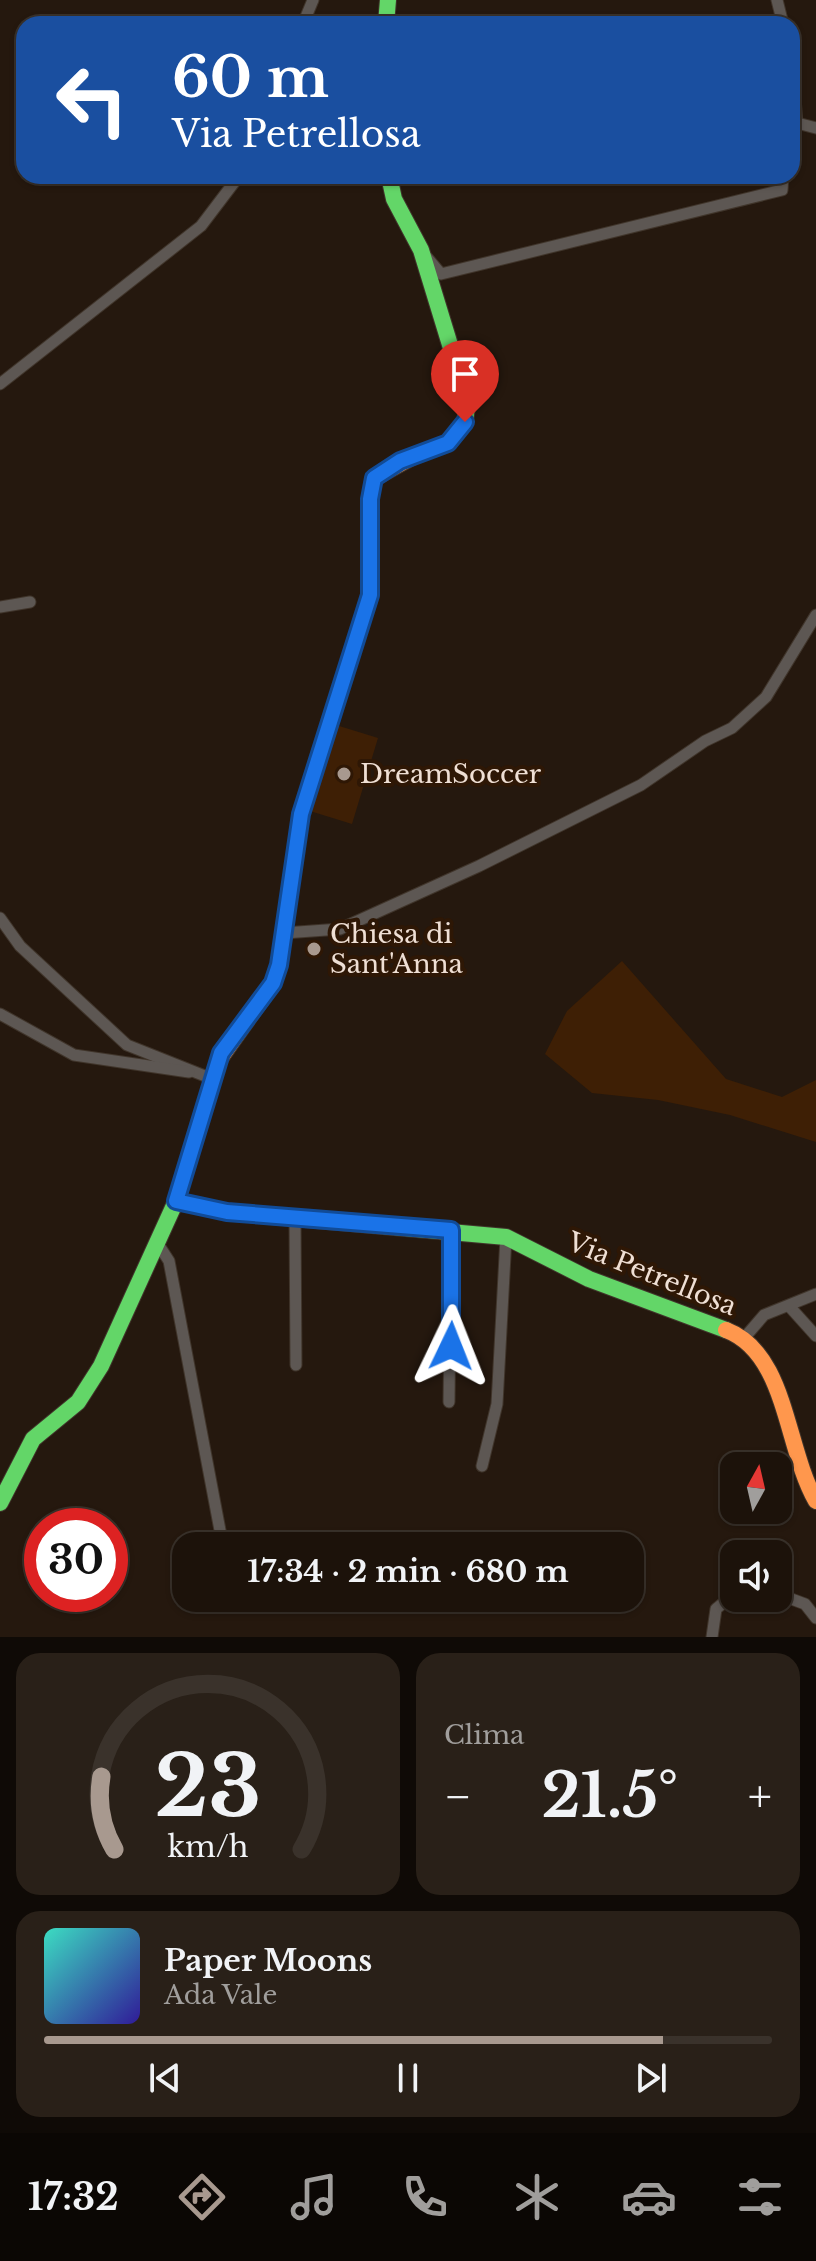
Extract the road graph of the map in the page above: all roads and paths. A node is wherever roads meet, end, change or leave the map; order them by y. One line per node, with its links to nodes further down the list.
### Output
1 (233, 184): 5 (street)
2 (391, 184): 4 (street)
3 (782, 184): 4 (street)
4 (421, 250): 10 (street)
5 (0, 384)
6 (30, 602): 7 (street)
7 (0, 607)
8 (816, 615): 10 (street)
9 (0, 918): 12 (street)
10 (284, 933): 13 (street)
11 (0, 1014): 12 (street)
12 (193, 1072): 13 (street)
13 (215, 1080): 14 (street)
14 (176, 1201): 15 (street, Via Petrellosa); 18 (street)
15 (295, 1219): 16 (street, Via Petrellosa); 23 (street)
16 (451, 1230): 17 (street, Via Petrellosa); 24 (street)
17 (506, 1237): 22 (street, Via Petrellosa); 25 (street)
18 (158, 1244): 27 (street); 28 (street)
19 (816, 1294): 20 (street)
20 (789, 1306): 21 (street); 22 (street)
21 (816, 1336)
22 (745, 1337): 26 (street, Via Petrellosa)
23 (296, 1365)
24 (449, 1402)
25 (482, 1466)
26 (816, 1501)
27 (0, 1503)
28 (220, 1532)
29 (792, 1599): 31 (street)
30 (720, 1606): 32 (street)
31 (816, 1618)
32 (712, 1637)

